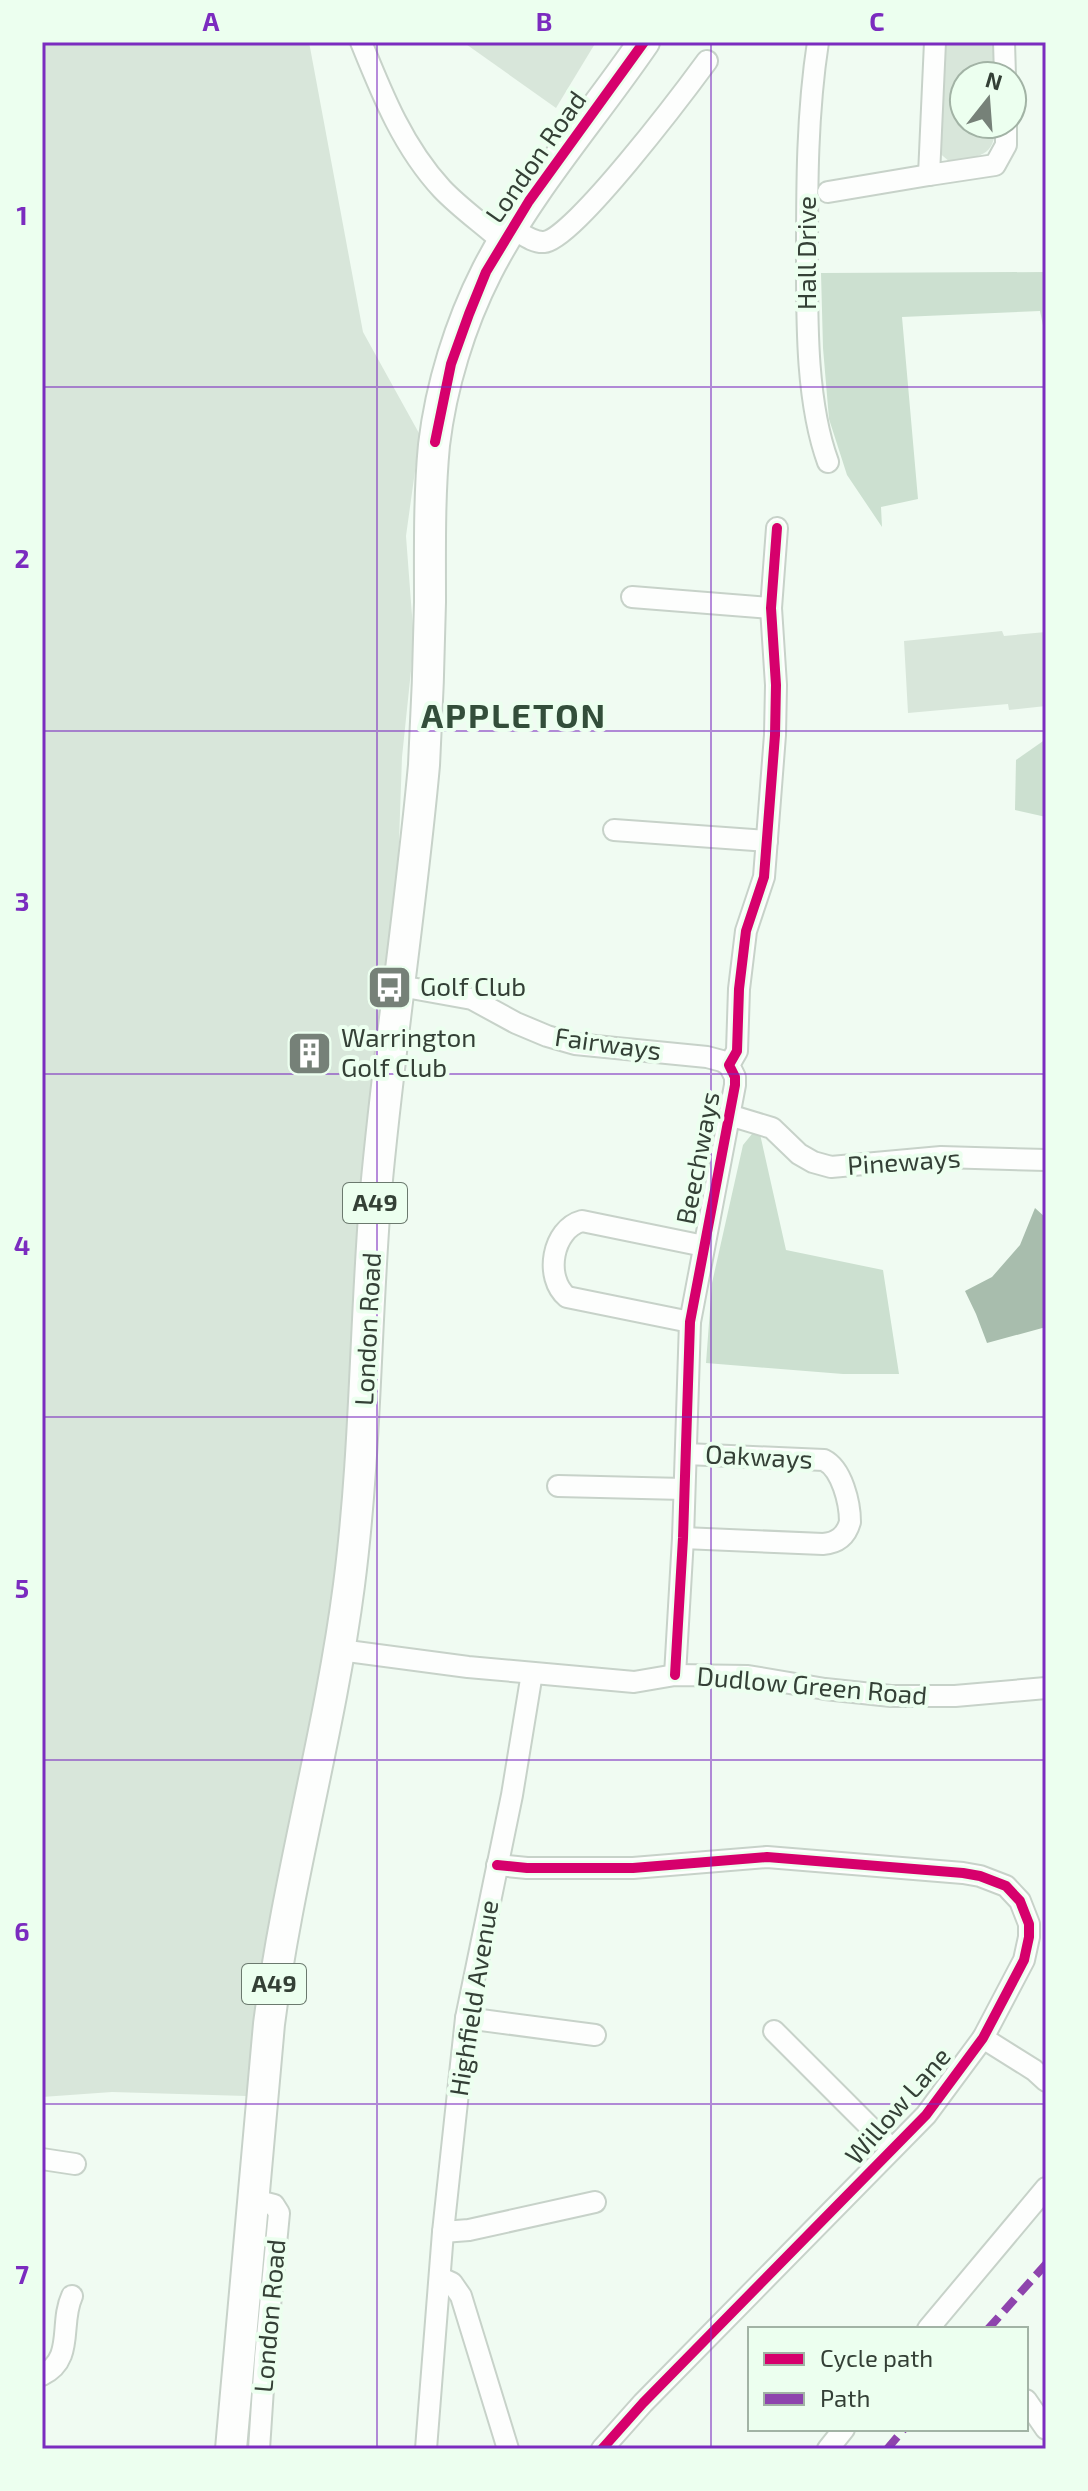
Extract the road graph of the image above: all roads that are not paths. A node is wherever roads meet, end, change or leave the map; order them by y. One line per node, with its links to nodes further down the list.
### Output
1 (361, 42): 9 (street)
2 (644, 42): 9 (highway, London Road / A49)
3 (818, 42): 10 (street, Hall Drive)
4 (935, 42): 7 (street)
5 (707, 61): 9 (street, London Road)
6 (1006, 140): 7 (street)
7 (929, 175): 8 (street)
8 (828, 192)
9 (507, 235): 16 (highway, London Road / A49)
10 (828, 462)
11 (777, 528): 13 (street, Beechways)
12 (632, 597): 13 (street)
13 (771, 608): 15 (street, Beechways)
14 (614, 830): 15 (street)
15 (767, 841): 17 (street, Beechways)
16 (400, 986): 17 (street, Fairways); 26 (highway, London Road / A49)
17 (729, 1065): 18 (street, Beechways)
18 (729, 1115): 19 (street, Pineways); 20 (street, Beechways)
19 (1046, 1160)
20 (704, 1246): 21 (street, Beechways); 21 (street)
21 (690, 1322): 22 (street, Beechways)
22 (686, 1454): 24 (street, Beechways); 25 (street, Oakways)
23 (558, 1487): 24 (street)
24 (684, 1489): 25 (street, Beechways)
25 (683, 1538): 28 (street, Beechways)
26 (340, 1650): 27 (street, Dudlow Green Road); 40 (highway, London Road / A49)
27 (532, 1673): 28 (street, Dudlow Green Road); 30 (street, Highfield Avenue)
28 (675, 1675): 29 (street, Dudlow Green Road)
29 (1046, 1688)
30 (497, 1865): 31 (street, Highfield Avenue); 34 (street, Willow Lane)
31 (466, 2018): 33 (street); 42 (street, Highfield Avenue)
32 (774, 2031): 36 (street)
33 (596, 2035)
34 (983, 2038): 35 (street); 36 (street, Willow Lane)
35 (1046, 2081)
36 (892, 2149): 54 (street, Willow Lane)
37 (42, 2159): 38 (street)
38 (79, 2166)
39 (1046, 2188): 45 (street)
40 (254, 2200): 50 (highway, London Road / A49); 51 (street, London Road)
41 (595, 2202): 42 (street)
42 (443, 2232): 43 (street, Highfield Avenue)
43 (441, 2278): 52 (street, Highfield Avenue); 53 (street)
44 (74, 2294): 46 (street)
45 (930, 2327)
46 (42, 2375)
47 (1028, 2403): 48 (street)
48 (1046, 2429)
49 (842, 2431): 55 (street)
50 (231, 2449)
51 (259, 2449)
52 (426, 2449)
53 (508, 2449)
54 (602, 2449)
55 (828, 2449)

